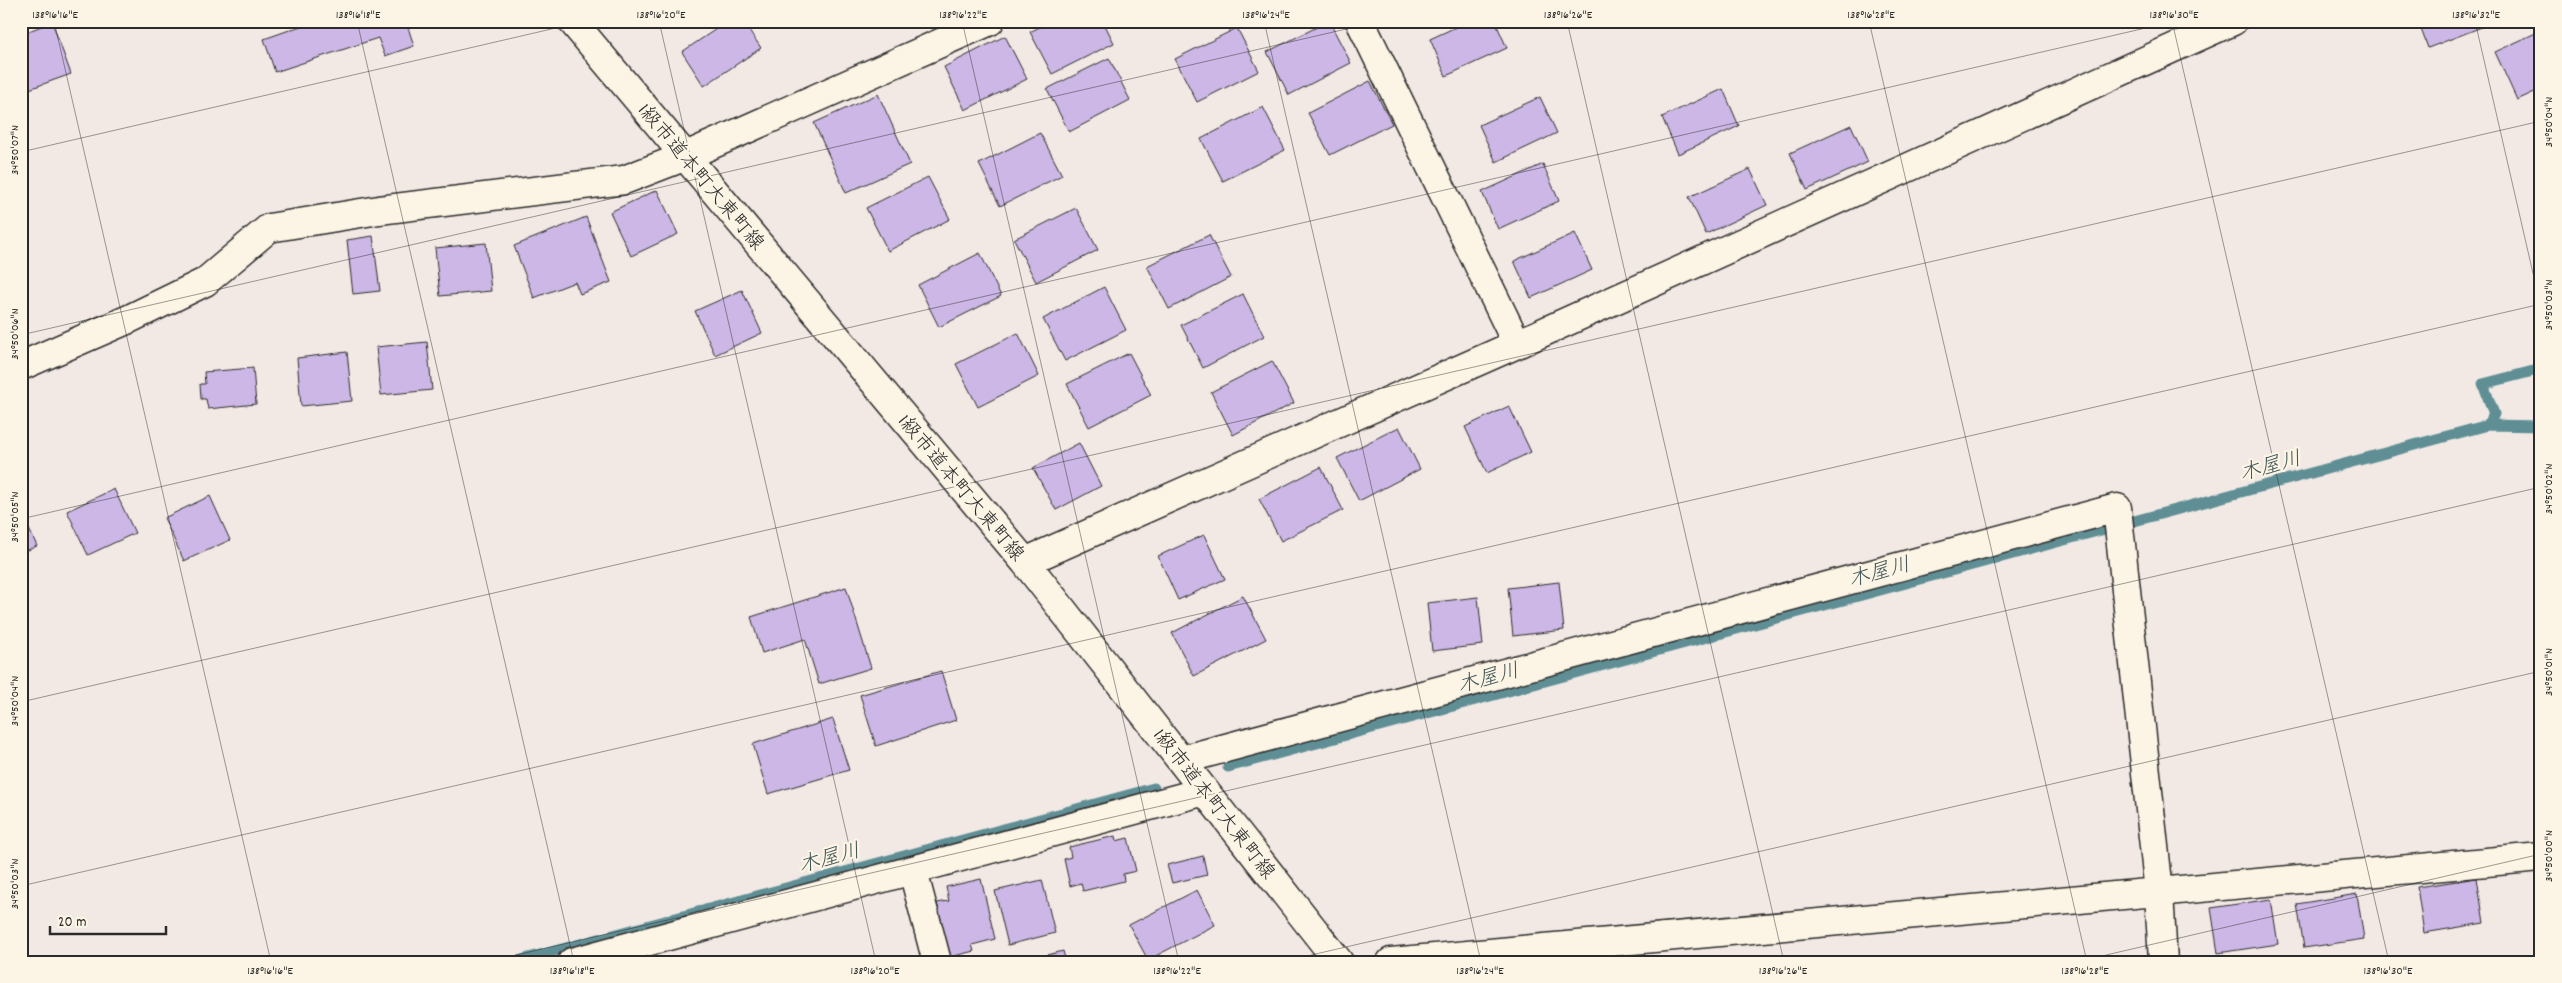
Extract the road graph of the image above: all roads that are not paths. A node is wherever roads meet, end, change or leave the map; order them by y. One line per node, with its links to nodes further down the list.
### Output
1 (572, 21): 5 (street, 1級市道本町大東町線)
2 (990, 21): 5 (street)
3 (1360, 21): 6 (street)
4 (2233, 21): 6 (street)
5 (686, 156): 7 (street); 8 (street, 1級市道本町大東町線)
6 (1517, 344): 8 (street)
7 (21, 366)
8 (1025, 562): 9 (street, 1級市道本町大東町線)
9 (1181, 760): 10 (street, 1級市道本町大東町線); 13 (street)
10 (1205, 790): 12 (street); 16 (street, 1級市道本町大東町線)
11 (2541, 857): 13 (street)
12 (913, 870): 14 (street); 15 (street)
13 (2158, 892): 17 (street); 18 (street)
14 (572, 962)
15 (937, 962)
16 (1340, 962)
17 (1391, 962)
18 (2163, 962)

